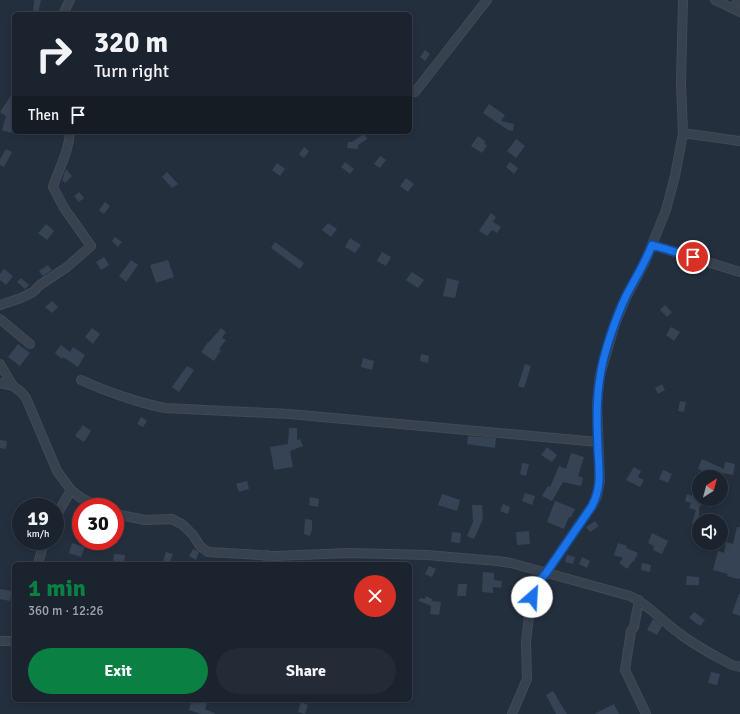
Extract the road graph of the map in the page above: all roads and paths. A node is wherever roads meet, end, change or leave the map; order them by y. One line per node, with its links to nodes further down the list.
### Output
1 (70, 0): 7 (street)
2 (487, 0): 8 (street)
3 (683, 0): 9 (street)
4 (715, 0): 6 (street)
5 (739, 0): 6 (street)
6 (736, 10)
7 (64, 12)
8 (415, 92)
9 (683, 133): 11 (street); 12 (street)
10 (70, 134): 14 (street)
11 (740, 140)
12 (652, 245): 13 (street); 21 (street)
13 (740, 272)
14 (0, 305)
15 (0, 319): 16 (street)
16 (30, 344)
17 (0, 364): 20 (street)
18 (80, 380): 21 (street)
19 (0, 383): 20 (street)
20 (13, 386): 22 (street)
21 (598, 442): 30 (street)
22 (71, 490): 23 (street); 24 (street)
23 (81, 498)
24 (64, 502)
25 (124, 516): 27 (street)
26 (42, 550): 28 (street)
27 (267, 555): 29 (street); 30 (street)
28 (39, 562)
29 (267, 562)
30 (546, 573): 31 (street); 35 (street)
31 (639, 600): 34 (street); 36 (street)
32 (0, 641): 33 (street)
33 (12, 641)
34 (740, 667)
35 (512, 714)
36 (646, 714)

